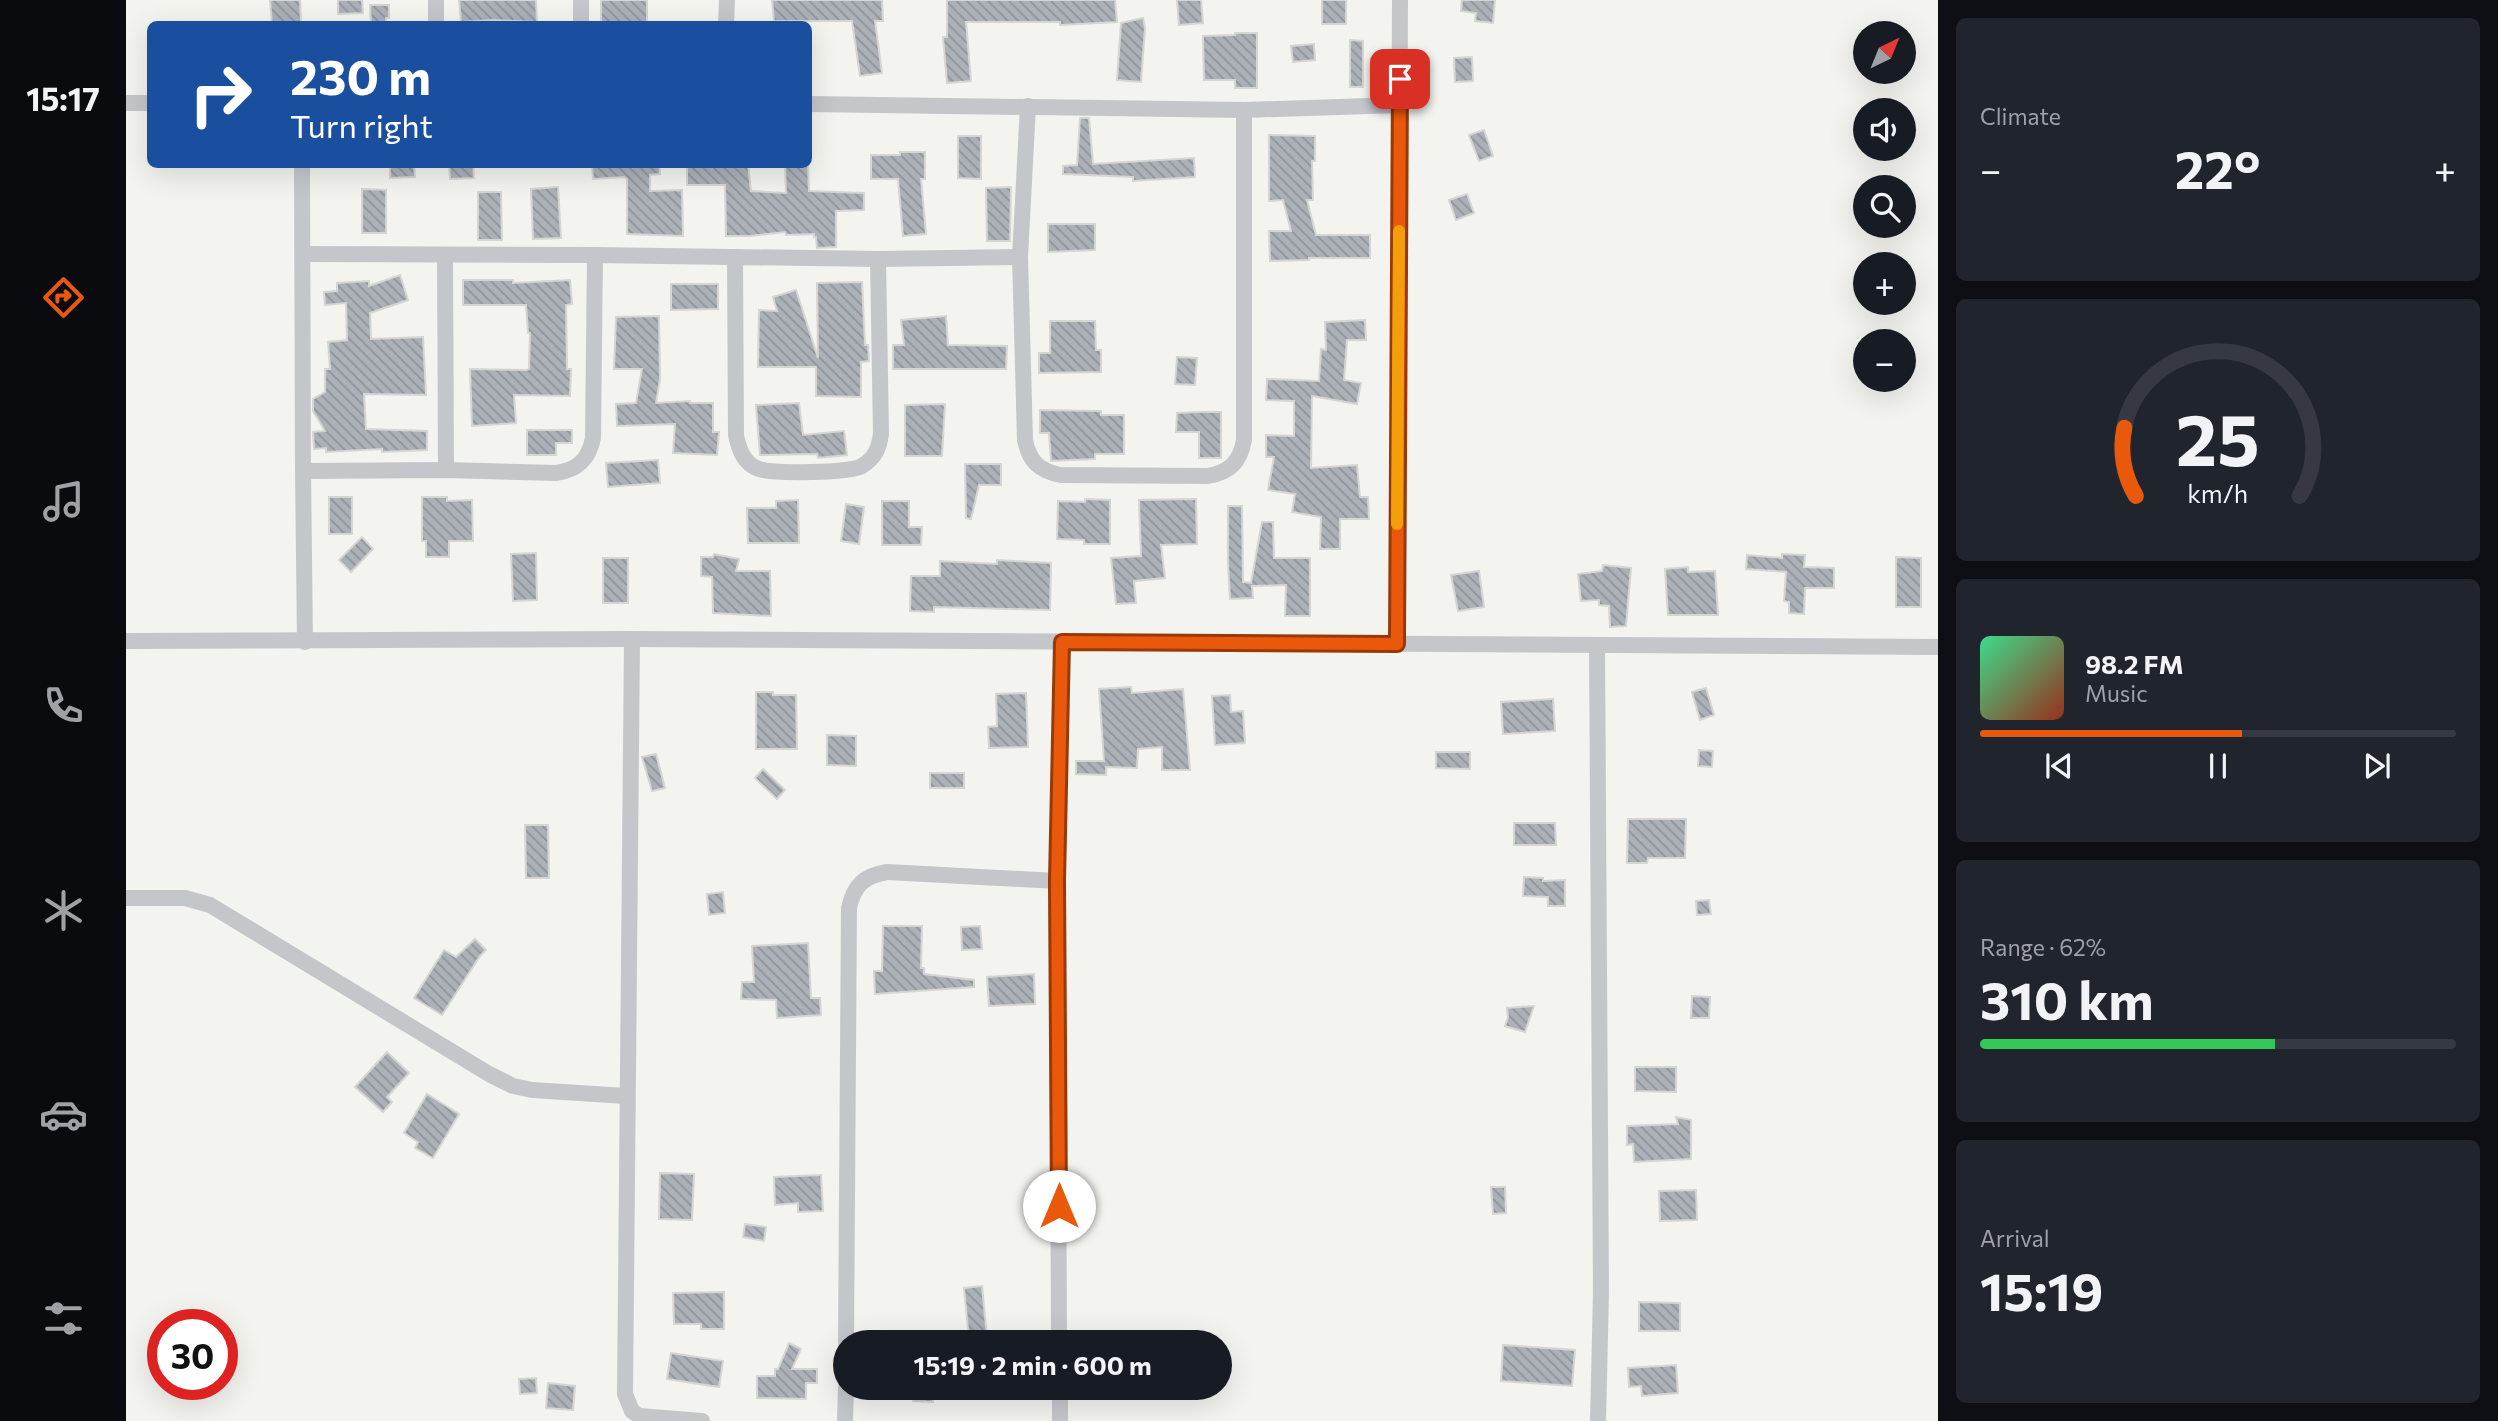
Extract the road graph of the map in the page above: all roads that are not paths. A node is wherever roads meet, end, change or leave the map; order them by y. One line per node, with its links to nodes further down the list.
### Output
1 (436, 0): 5 (street)
2 (581, 0): 6 (street)
3 (727, 0): 7 (street)
4 (1400, 0): 11 (street)
5 (436, 21)
6 (581, 21)
7 (726, 21)
8 (126, 103): 9 (street)
9 (147, 103)
10 (812, 104): 12 (street)
11 (1400, 105): 13 (street); 27 (street)
12 (1028, 106): 13 (street); 19 (street)
13 (1244, 110): 19 (street)
14 (302, 168): 15 (street)
15 (304, 254): 16 (street); 22 (street)
16 (445, 255): 17 (street); 21 (street)
17 (595, 255): 18 (street); 21 (street)
18 (736, 257): 20 (street); 20 (street)
19 (1020, 257): 20 (street)
20 (878, 259)
21 (446, 470): 22 (street)
22 (303, 471): 25 (street)
23 (632, 639): 25 (street); 26 (street); 32 (street)
24 (126, 641): 25 (street)
25 (305, 642)
26 (1062, 642): 27 (street); 30 (street)
27 (1397, 644): 28 (street)
28 (1597, 647): 29 (street); 40 (street)
29 (1938, 647)
30 (1057, 881): 33 (street); 34 (street)
31 (126, 898): 32 (street)
32 (626, 1096): 37 (street)
33 (846, 1330)
34 (1059, 1330)
35 (846, 1400): 38 (street)
36 (1060, 1400): 39 (street)
37 (702, 1421)
38 (845, 1421)
39 (1060, 1421)
40 (1598, 1421)

